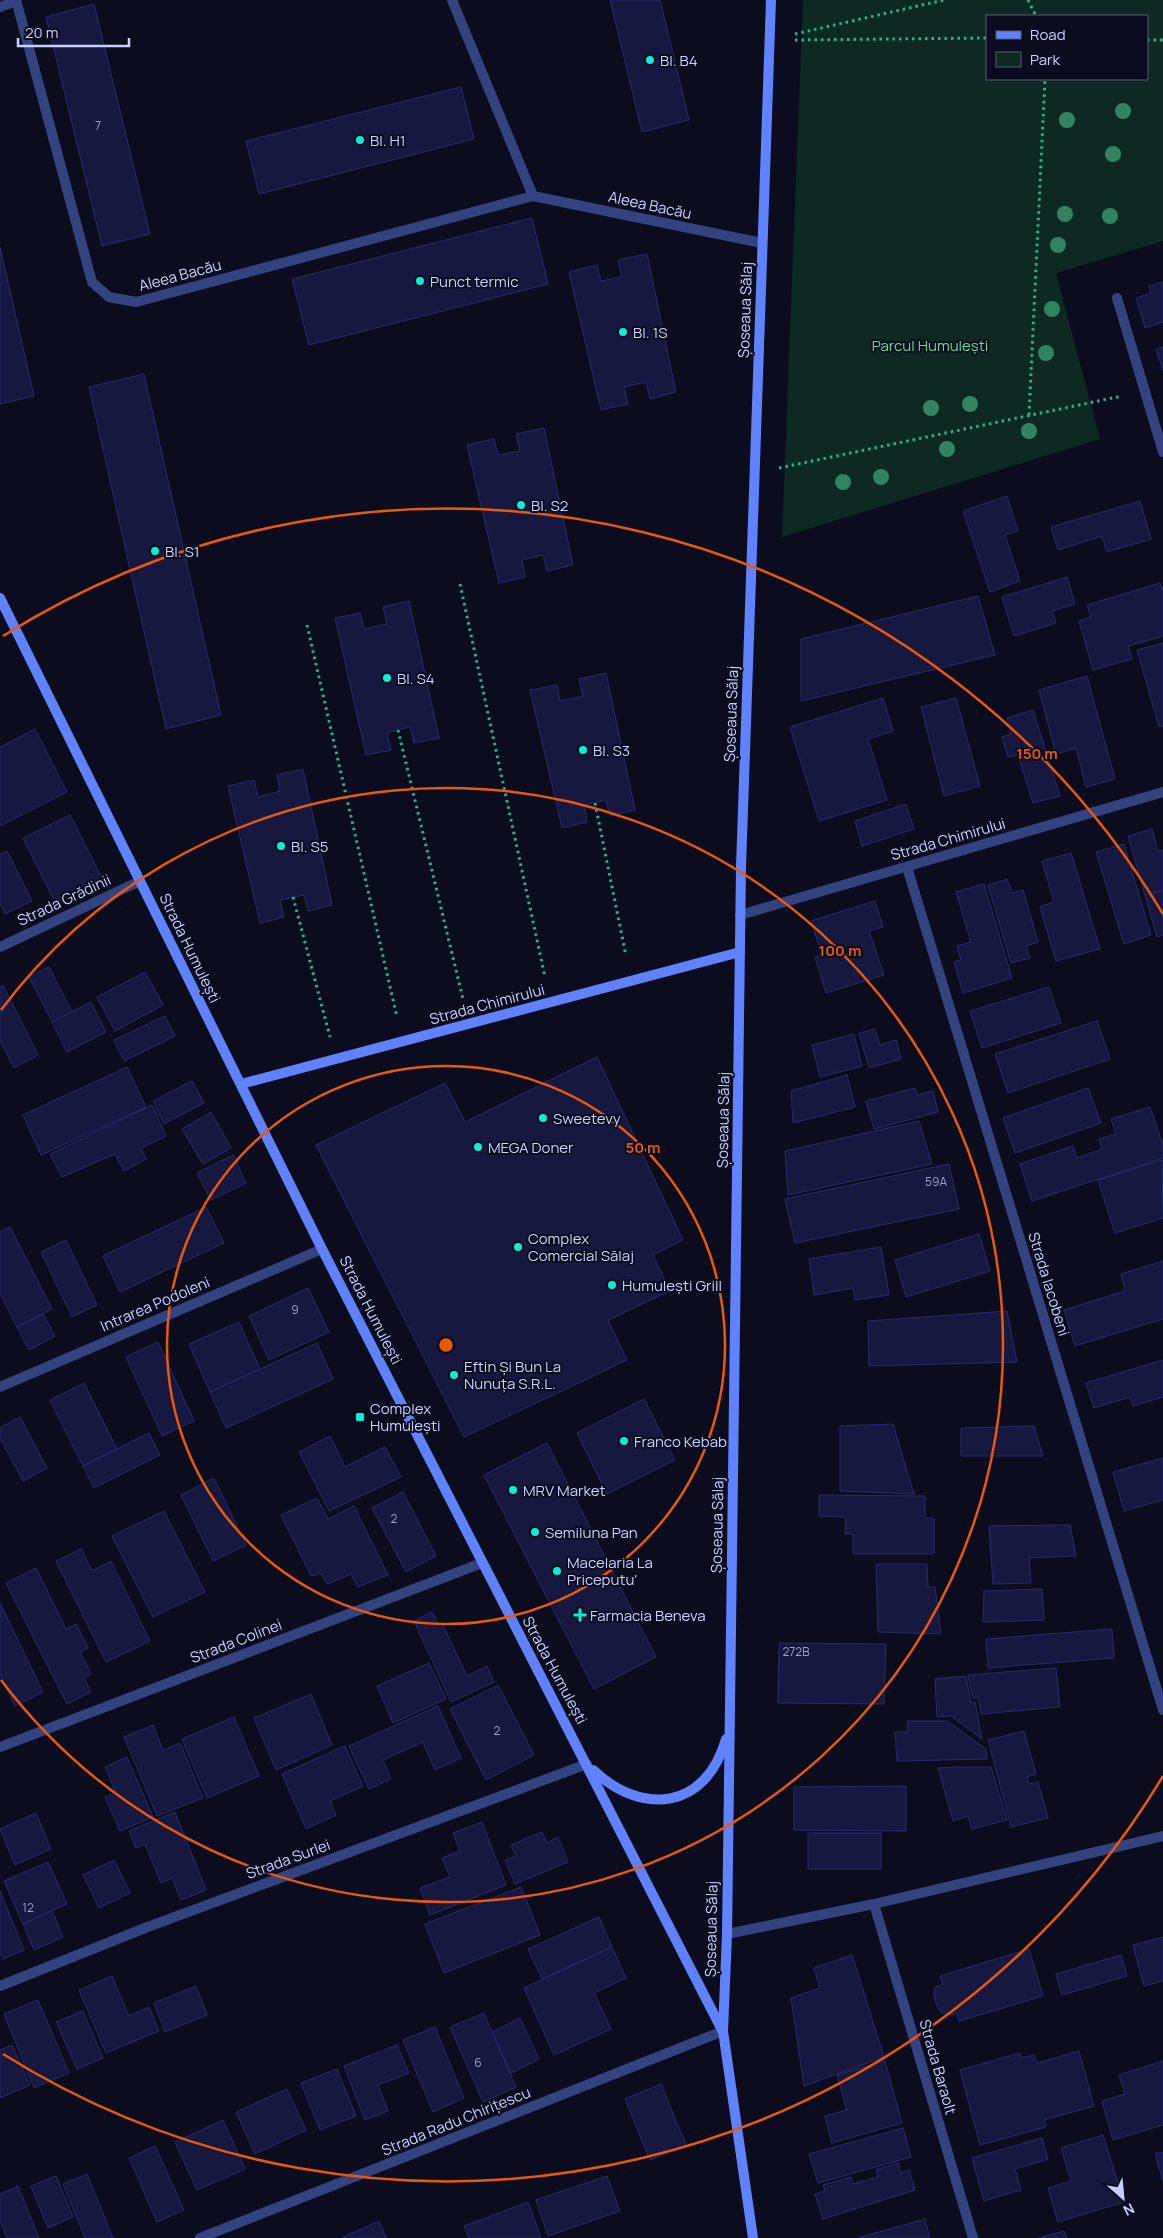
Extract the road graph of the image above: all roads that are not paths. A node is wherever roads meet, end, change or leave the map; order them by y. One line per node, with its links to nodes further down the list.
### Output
1 (16, 0): 4 (street); 5 (street, Aleea Bacău)
2 (452, 0): 5 (street)
3 (770, 0): 6 (street, Șoseaua Sălaj)
4 (0, 7)
5 (533, 196): 6 (street, Aleea Bacău)
6 (762, 243): 14 (street, Șoseaua Sălaj)
7 (1117, 298): 8 (street)
8 (1163, 452)
9 (0, 598): 10 (street, Strada Humulești)
10 (4, 615): 13 (street, Strada Humulești)
11 (1163, 792): 12 (street, Strada Chimirului)
12 (907, 867): 14 (street, Strada Chimirului); 21 (street, Strada Iacobeni)
13 (140, 881): 15 (street, Strada Grădinii); 17 (street, Strada Humulești)
14 (740, 916): 16 (street, Șoseaua Sălaj)
15 (0, 947)
16 (740, 952): 17 (street, Strada Chimirului); 22 (street, Șoseaua Sălaj)
17 (241, 1084): 18 (street, Strada Humulești)
18 (322, 1249): 19 (street, Intrarea Podoleni); 20 (street, Strada Humulești)
19 (0, 1387)
20 (482, 1563): 23 (street, Strada Colinei); 24 (street, Strada Humulești)
21 (1163, 1710)
22 (730, 1727): 24 (street); 27 (street, Șoseaua Sălaj)
23 (0, 1747)
24 (587, 1764): 28 (street, Strada Surlei); 29 (street, Strada Humulești)
25 (1163, 1836): 26 (street)
26 (874, 1904): 27 (street); 32 (street, Strada Baraolt)
27 (727, 1934): 29 (street, Șoseaua Sălaj)
28 (0, 1986)
29 (723, 2031): 30 (street, Strada Radu Chirițescu); 31 (street, Șoseaua Sălaj)
30 (200, 2238)
31 (752, 2238)
32 (973, 2238)

